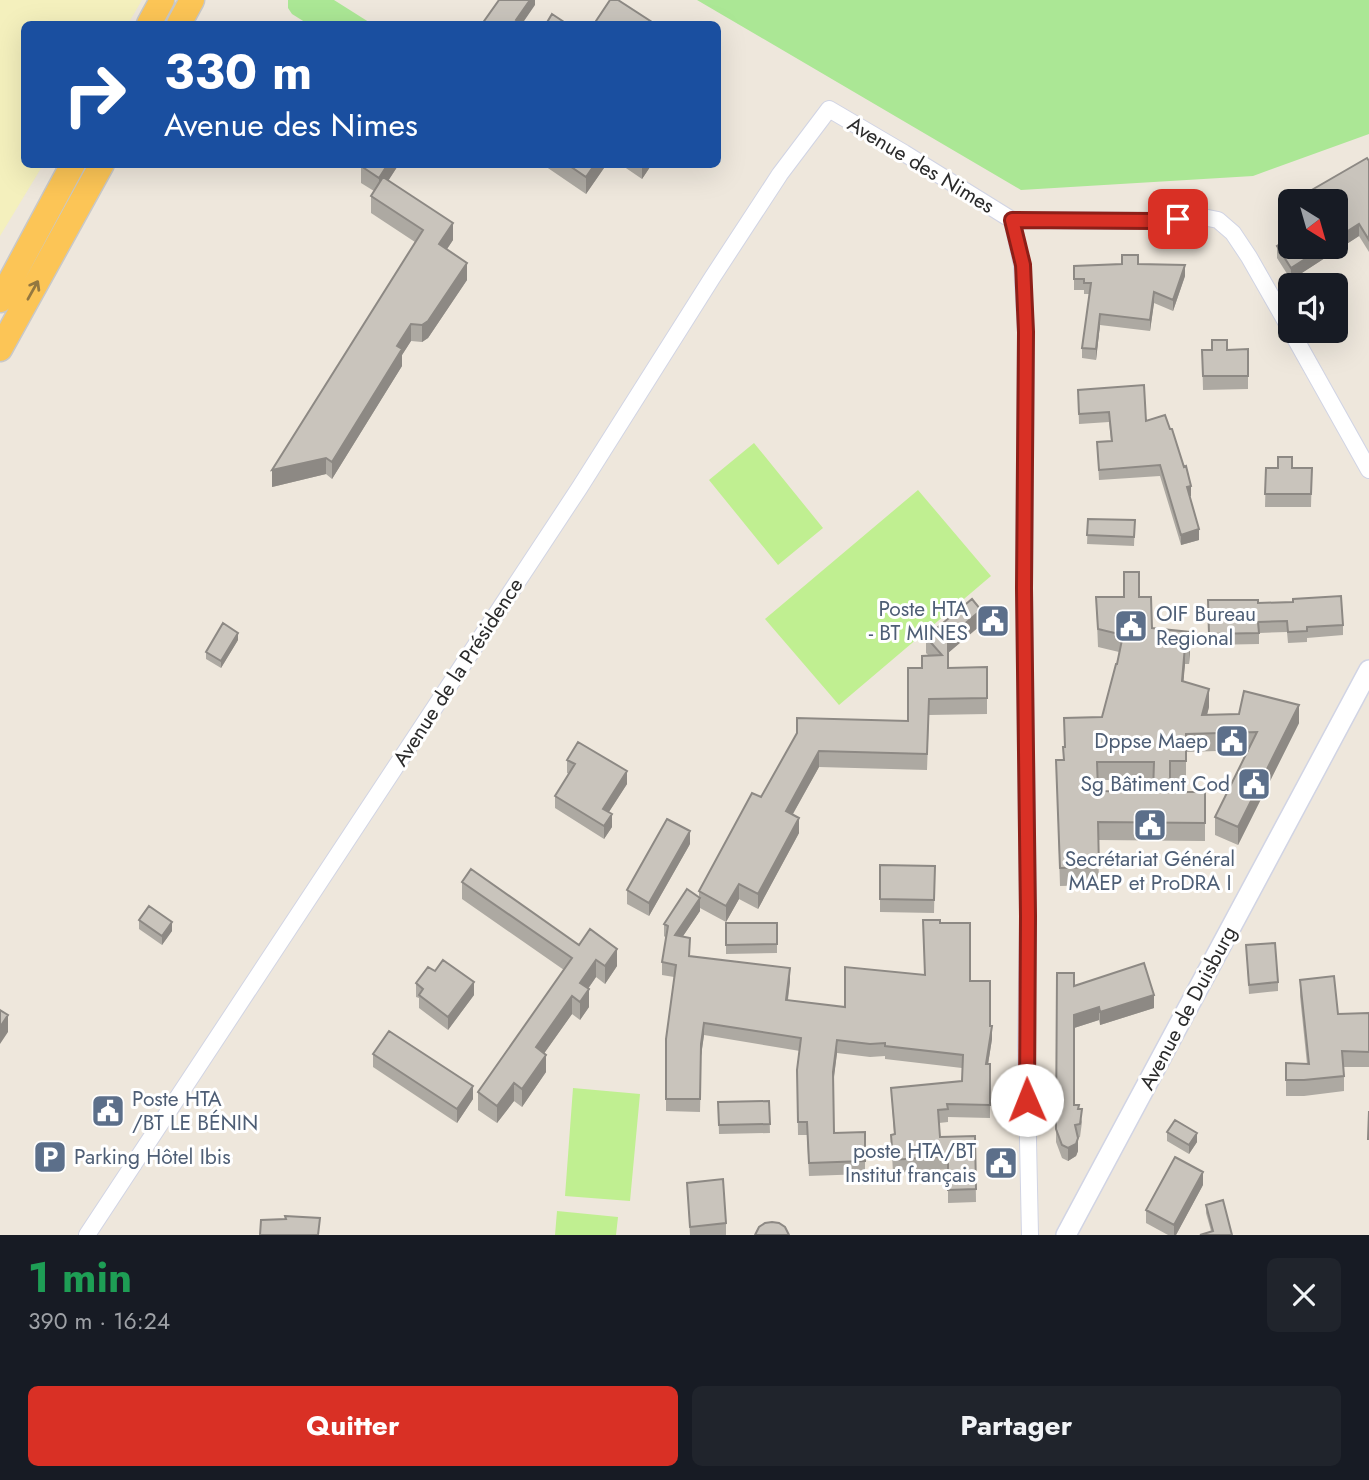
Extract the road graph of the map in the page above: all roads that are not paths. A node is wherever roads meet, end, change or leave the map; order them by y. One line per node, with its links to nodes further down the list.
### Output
1 (162, 0): 3 (highway)
2 (192, 0): 4 (highway)
3 (151, 21)
4 (181, 21)
5 (830, 109): 8 (street, Avenue des Nimes); 15 (street, Avenue de la Présidence)
6 (71, 168): 9 (highway)
7 (100, 168): 12 (highway, one-way to 7)
8 (1012, 220): 10 (street, Avenue des Nimes); 16 (street)
9 (0, 300)
10 (1278, 309)
11 (1297, 343): 13 (street, Avenue des Nimes)
12 (0, 349)
13 (1369, 470)
14 (1369, 670): 17 (street, Avenue de Duisburg)
15 (87, 1235)
16 (1030, 1235)
17 (1066, 1235)

